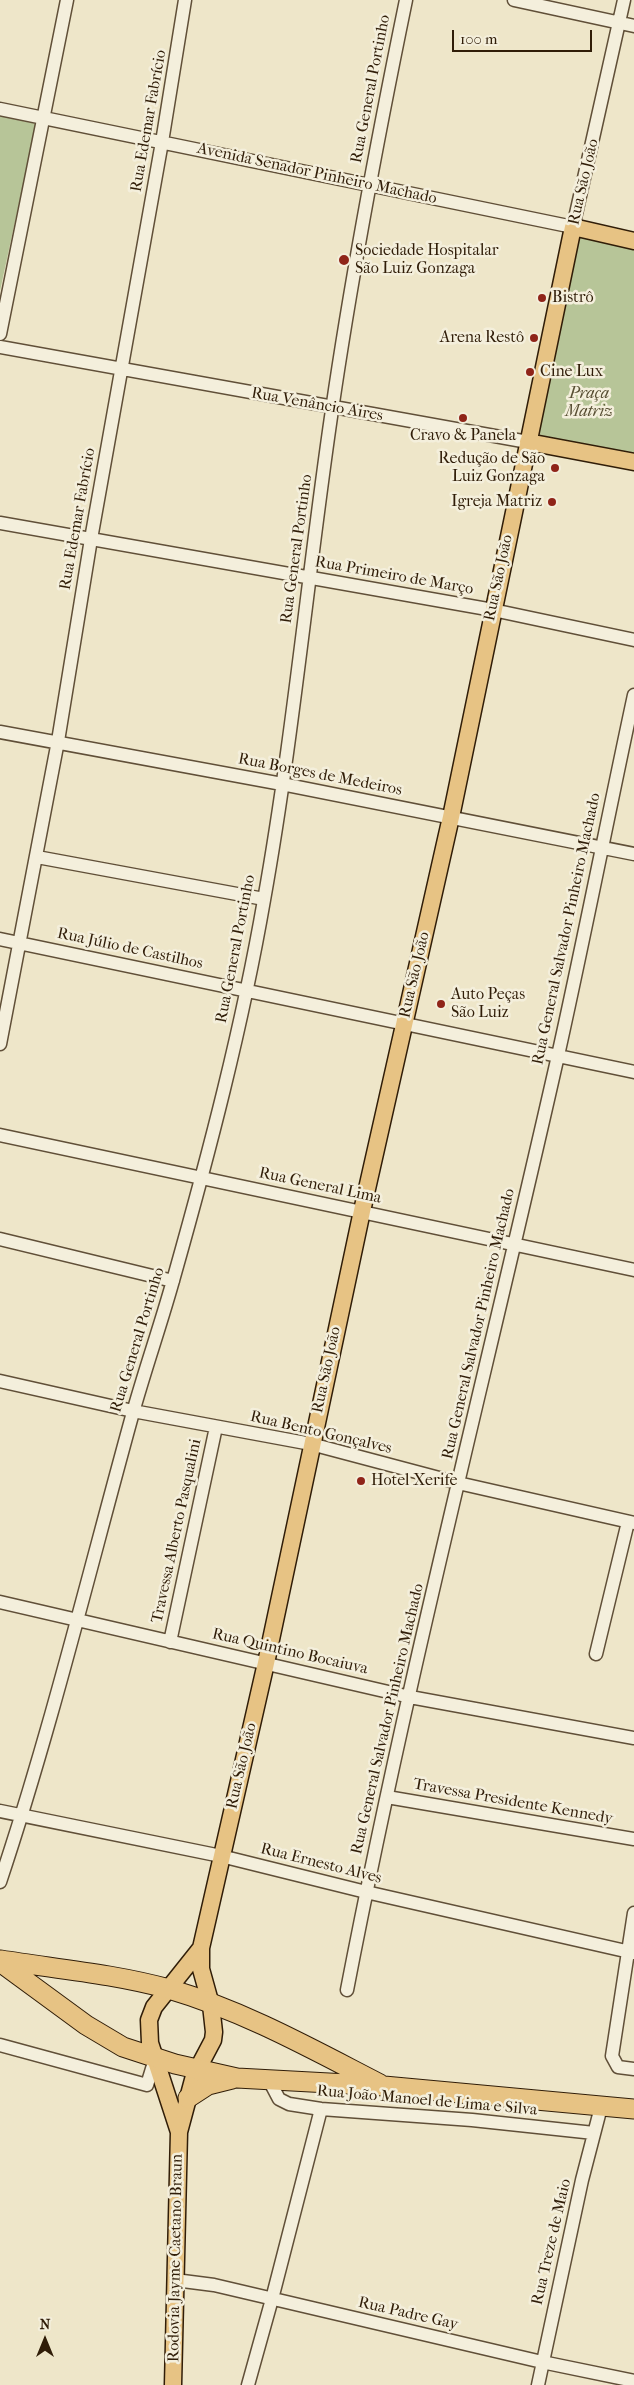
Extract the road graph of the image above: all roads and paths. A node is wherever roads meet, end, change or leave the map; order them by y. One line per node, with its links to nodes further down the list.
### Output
1 (67, 0): 9 (street)
2 (185, 0): 10 (street, Rua Edemar Fabrício)
3 (406, 0): 11 (street, Rua General Portinho)
4 (514, 0): 6 (street)
5 (624, 0): 6 (street, Rua São João)
6 (620, 23): 7 (street); 12 (street, Rua São João)
7 (634, 26)
8 (0, 109): 9 (street, Avenida Senador Pinheiro Machado)
9 (44, 119): 10 (street, Avenida Senador Pinheiro Machado); 14 (street)
10 (162, 142): 11 (street, Avenida Senador Pinheiro Machado); 16 (street, Rua Edemar Fabrício)
11 (369, 184): 12 (street, Avenida Senador Pinheiro Machado); 17 (street, Rua General Portinho)
12 (573, 228): 13 (main road, Avenida Senador Pinheiro Machado); 18 (main road, Rua São João)
13 (634, 241)
14 (0, 334)
15 (0, 347): 16 (street, Rua Venâncio Aires)
16 (121, 370): 17 (street, Rua Venâncio Aires); 21 (street, Rua Edemar Fabrício)
17 (332, 408): 18 (street, Rua Venâncio Aires); 22 (street, Rua General Portinho)
18 (528, 442): 19 (main road, Rua Venâncio Aires); 23 (main road, Rua São João)
19 (634, 462)
20 (0, 522): 21 (street, Rua Primeiro de Março)
21 (91, 539): 22 (street, Rua Primeiro de Março); 27 (street, Rua Edemar Fabrício)
22 (309, 577): 23 (street, Rua Primeiro de Março); 28 (street, Rua General Portinho)
23 (493, 610): 24 (street, Rua Primeiro de Março); 29 (main road, Rua São João)
24 (634, 640)
25 (634, 694): 30 (street, Rua General Salvador Pinheiro Machado)
26 (0, 732): 27 (street, Rua Borges de Medeiros)
27 (58, 741): 28 (street, Rua Borges de Medeiros); 32 (street, Rua Edemar Fabrício)
28 (282, 784): 29 (street, Rua Borges de Medeiros); 33 (street, Rua General Portinho)
29 (451, 817): 30 (street, Rua Borges de Medeiros); 37 (main road, Rua São João)
30 (601, 847): 31 (street, Rua Borges de Medeiros); 39 (street, Rua General Salvador Pinheiro Machado)
31 (634, 854)
32 (37, 857): 33 (street); 35 (street, Rua Edemar Fabrício)
33 (264, 899): 36 (street, Rua General Portinho)
34 (0, 939): 35 (street, Rua Júlio de Castilhos)
35 (20, 942): 36 (street, Rua Júlio de Castilhos); 38 (street, Rua Edemar Fabrício)
36 (246, 990): 37 (street, Rua Júlio de Castilhos); 42 (street, Rua General Portinho)
37 (404, 1022): 39 (street, Rua Júlio de Castilhos); 43 (main road, Rua São João)
38 (0, 1044)
39 (558, 1057): 40 (street, Rua Júlio de Castilhos); 45 (street, Rua General Salvador Pinheiro Machado)
40 (634, 1072)
41 (0, 1134): 42 (street, Rua General Lima)
42 (201, 1178): 43 (street, Rua General Lima); 47 (street, Rua General Portinho)
43 (362, 1211): 45 (street, Rua General Lima); 51 (main road, Rua São João)
44 (0, 1240): 47 (street)
45 (514, 1244): 46 (street, Rua General Lima); 52 (street, Rua General Salvador Pinheiro Machado)
46 (634, 1270)
47 (173, 1281): 49 (street, Rua General Portinho)
48 (0, 1381): 49 (street, Rua Bento Gonçalves)
49 (133, 1411): 50 (street, Rua Bento Gonçalves); 55 (street, Rua General Portinho)
50 (216, 1427): 51 (street, Rua Bento Gonçalves); 56 (street, Travessa Alberto Pasqualini)
51 (311, 1444): 52 (street, Rua Bento Gonçalves); 58 (main road, Rua São João)
52 (458, 1483): 53 (street, Rua Bento Gonçalves); 59 (street, Rua General Salvador Pinheiro Machado)
53 (631, 1522): 57 (street)
54 (0, 1602): 55 (street, Rua Quintino Bocaiuva)
55 (78, 1619): 56 (street, Rua Quintino Bocaiuva); 63 (street, Rua General Portinho)
56 (170, 1642): 58 (street, Rua Quintino Bocaiuva)
57 (596, 1654)
58 (266, 1663): 59 (street, Rua Quintino Bocaiuva); 65 (main road, Rua São João)
59 (410, 1697): 60 (street, Rua Quintino Bocaiuva); 61 (street, Rua General Salvador Pinheiro Machado)
60 (634, 1738)
61 (388, 1797): 64 (street, Travessa Presidente Kennedy); 67 (street, Rua General Salvador Pinheiro Machado)
62 (0, 1810): 63 (street, Rua Ernesto Alves)
63 (22, 1815): 65 (street, Rua Ernesto Alves); 66 (street, Rua General Portinho)
64 (634, 1839)
65 (221, 1856): 67 (street, Rua Ernesto Alves); 69 (main road, Rua São João)
66 (0, 1882)
67 (366, 1892): 70 (street, Rua Ernesto Alves); 73 (street, Rua General Salvador Pinheiro Machado)
68 (634, 1913): 70 (street)
69 (201, 1948): 72 (main road, Rua São João); 74 (main road, Rua São João)
70 (631, 1953): 78 (street)
71 (0, 1961): 72 (highway); 76 (highway)
72 (168, 1989): 74 (highway); 76 (main road)
73 (348, 1990)
74 (211, 2005): 77 (main road); 81 (highway)
75 (0, 2045): 76 (street)
76 (155, 2059): 77 (highway); 86 (main road, Rodovia Jayme Caetano Braun)
77 (198, 2069): 79 (highway); 82 (main road, Rodovia Jayme Caetano Braun)
78 (634, 2069)
79 (237, 2078): 80 (highway); 82 (highway)
80 (269, 2080): 81 (highway); 84 (street, Rua João Manoel de Lima e Silva)
81 (384, 2086): 83 (highway)
82 (188, 2098): 86 (main road, Rodovia Jayme Caetano Braun)
83 (601, 2107): 85 (highway); 87 (street, Rua Treze de Maio)
84 (320, 2109): 87 (street, Rua João Manoel de Lima e Silva); 89 (street)
85 (634, 2109)
86 (179, 2132): 88 (main road, Rodovia Jayme Caetano Braun)
87 (594, 2133): 90 (street, Rua Treze de Maio)
88 (175, 2280): 89 (street, Rua Padre Gay); 92 (main road, Rodovia Jayme Caetano Braun)
89 (272, 2298): 90 (street, Rua Padre Gay); 93 (street)
90 (542, 2362): 91 (street, Rua Padre Gay); 94 (street, Rua Treze de Maio)
91 (634, 2381)
92 (173, 2385)
93 (248, 2385)
94 (538, 2385)

